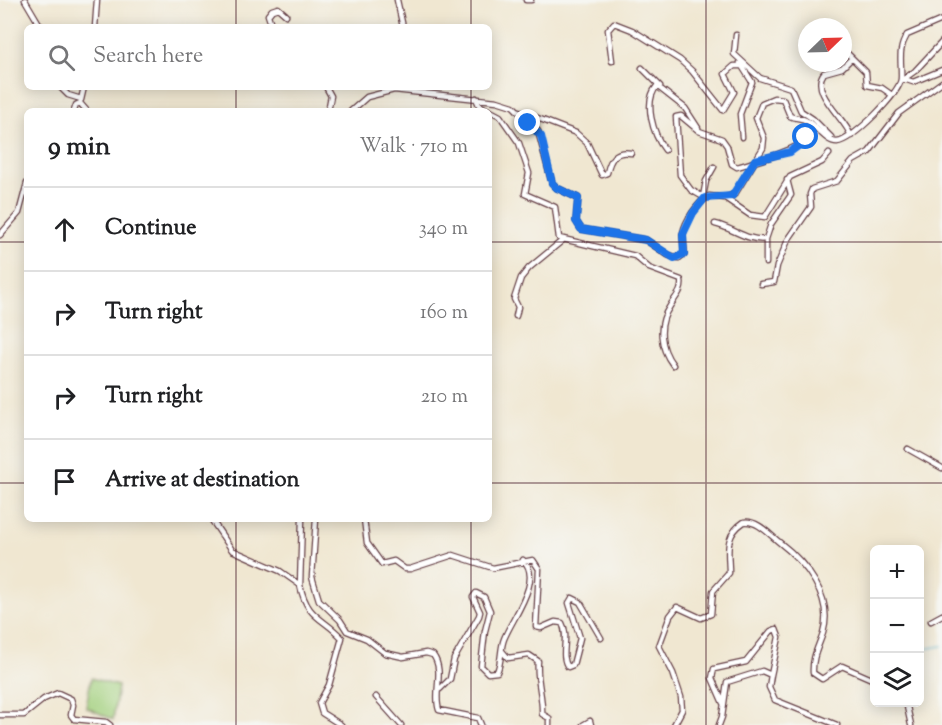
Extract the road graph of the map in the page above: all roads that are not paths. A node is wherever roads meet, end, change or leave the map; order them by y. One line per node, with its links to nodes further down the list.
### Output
1 (25, 0): 6 (street)
2 (97, 0): 7 (street)
3 (397, 0): 9 (street)
4 (286, 15): 8 (street)
5 (942, 20): 19 (street)
6 (39, 24)
7 (95, 24)
8 (271, 24)
9 (402, 24)
10 (736, 35): 12 (street)
11 (942, 42): 19 (street)
12 (738, 58): 15 (street); 39 (street)
13 (852, 58): 25 (street)
14 (612, 61): 15 (street)
15 (741, 66): 38 (street)
16 (642, 68): 21 (street)
17 (942, 70): 19 (street)
18 (828, 72): 37 (street)
19 (903, 80): 25 (street)
20 (942, 82): 54 (street)
21 (660, 86): 35 (street); 40 (street)
22 (63, 90): 27 (street)
23 (83, 90): 27 (street)
24 (328, 90): 31 (street)
25 (892, 95): 37 (street)
26 (476, 98): 28 (street); 32 (street); 33 (street)
27 (80, 101): 29 (street); 30 (street)
28 (513, 106): 41 (street); 47 (street)
29 (75, 108)
30 (85, 108)
31 (329, 108)
32 (354, 108)
33 (485, 108)
34 (492, 112): 52 (street)
35 (699, 131): 43 (street); 47 (street)
36 (805, 132): 43 (street)
37 (851, 136): 39 (street)
38 (742, 137)
39 (834, 142): 43 (street)
40 (665, 150)
41 (631, 153)
42 (830, 154): 45 (street)
43 (755, 160): 48 (street)
44 (714, 167): 47 (street)
45 (788, 180): 48 (street); 51 (street)
46 (24, 194): 50 (street)
47 (704, 198): 48 (street)
48 (725, 198)
49 (715, 224): 51 (street)
50 (0, 235)
51 (766, 239): 53 (street)
52 (562, 240): 55 (street); 56 (street)
53 (766, 263)
54 (760, 284)
55 (516, 316)
56 (673, 365)
57 (908, 449): 58 (street)
58 (942, 468)
59 (213, 522): 64 (street)
60 (302, 522): 64 (street)
61 (316, 522): 71 (street)
62 (364, 522): 63 (street)
63 (523, 560): 67 (street); 68 (street)
64 (300, 585): 77 (street)
65 (942, 615): 66 (street)
66 (931, 621)
67 (601, 638)
68 (502, 651): 71 (street); 80 (street)
69 (771, 675): 73 (street); 73 (street); 85 (street)
70 (870, 678): 83 (street)
71 (440, 689): 79 (street)
72 (376, 697): 78 (street)
73 (724, 706): 84 (street)
74 (907, 707): 86 (street)
75 (0, 715): 76 (street)
76 (110, 725)
77 (341, 725)
78 (400, 725)
79 (481, 725)
80 (549, 725)
81 (583, 725): 82 (street)
82 (591, 725)
83 (674, 725)
84 (718, 725)
85 (837, 725)
86 (911, 725)

